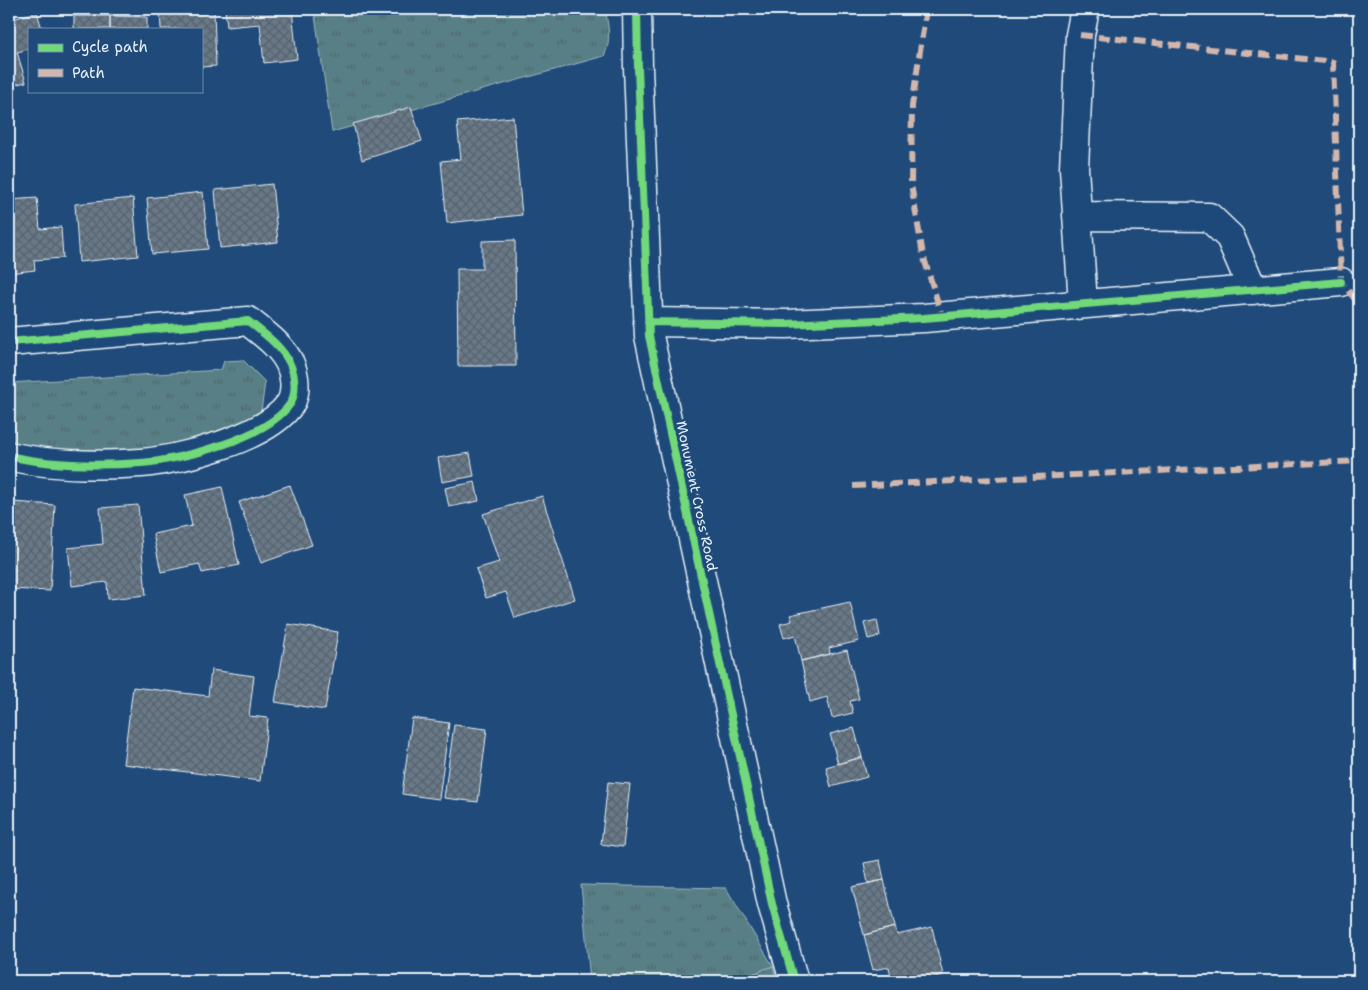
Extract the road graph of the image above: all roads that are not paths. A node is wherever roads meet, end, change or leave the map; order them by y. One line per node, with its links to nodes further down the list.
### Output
1 (637, 9): 7 (street, Monument Cross Road)
2 (1085, 9): 3 (street)
3 (1078, 216): 5 (street); 6 (street)
4 (1341, 282): 5 (street)
5 (1253, 290): 6 (street)
6 (1083, 304): 7 (street)
7 (648, 322): 10 (street, Monument Cross Road)
8 (9, 342): 9 (street)
9 (9, 456)
10 (794, 981)

